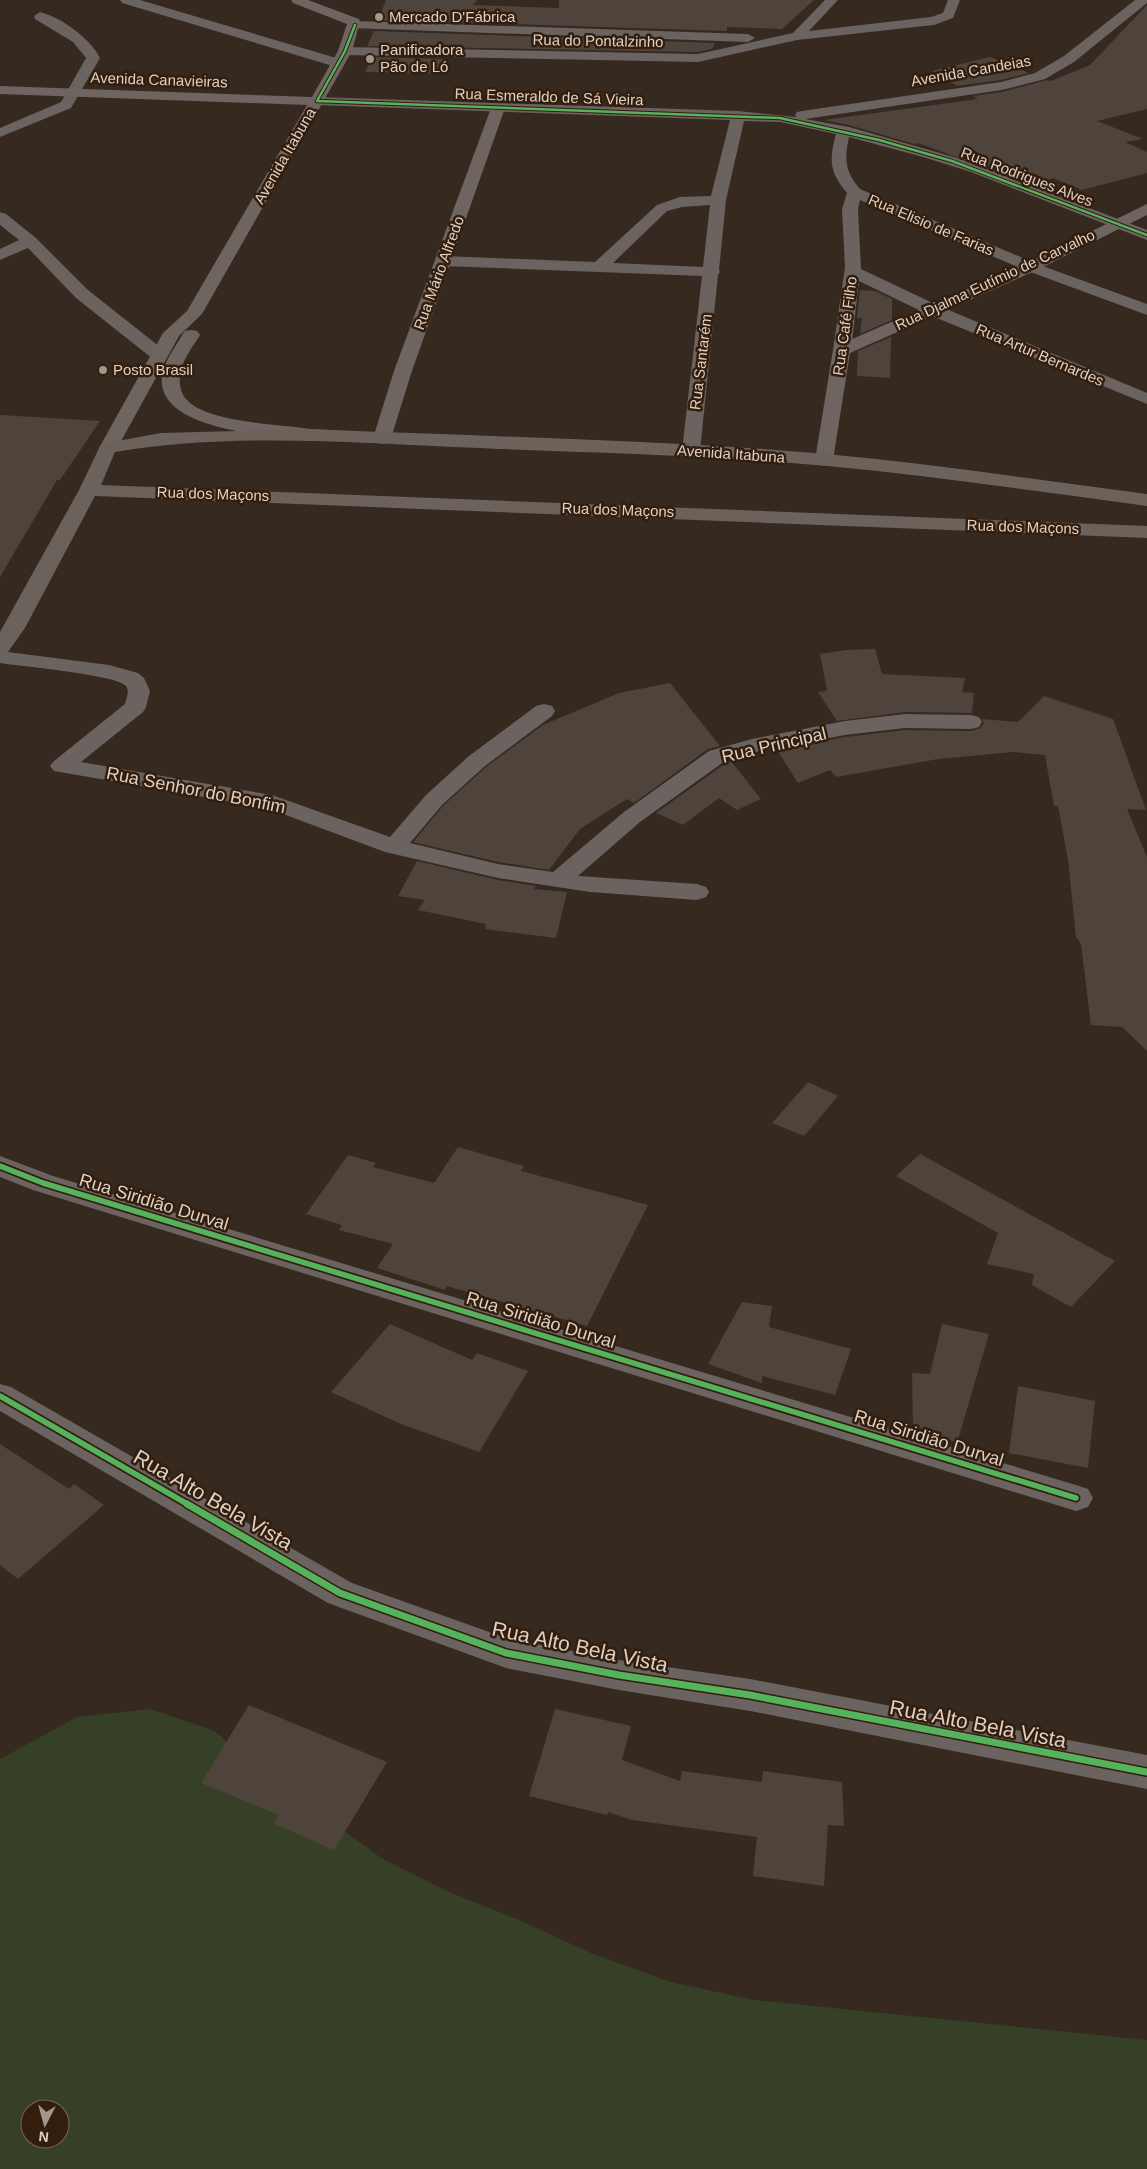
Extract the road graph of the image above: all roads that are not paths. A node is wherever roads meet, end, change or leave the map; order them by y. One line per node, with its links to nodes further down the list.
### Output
1 (126, 0): 11 (street)
2 (297, 0): 7 (street)
3 (832, 0): 8 (street)
4 (954, 0): 8 (street, Rua do Pontalzinho)
5 (1143, 0): 17 (street, Avenida Candeias)
6 (40, 16): 13 (street)
7 (354, 25): 9 (street); 10 (street, Avenida Itabuna)
8 (797, 36): 9 (street, Rua do Pontalzinho)
9 (780, 40): 10 (street, Rua do Pontalzinho)
10 (345, 51): 11 (street, Avenida Itabuna)
11 (338, 63): 14 (street, Avenida Itabuna)
12 (0, 90): 13 (street, Avenida Canavieiras)
13 (73, 93): 14 (street, Avenida Canavieiras); 19 (street)
14 (317, 101): 15 (street, Rua Esmeraldo de Sá Vieira); 35 (street, Avenida Itabuna)
15 (498, 108): 16 (street, Rua Esmeraldo de Sá Vieira); 28 (street, Rua Mário Alfredo)
16 (738, 115): 17 (street, Rua Esmeraldo de Sá Vieira); 21 (street, Rua Santarém)
17 (780, 118): 18 (street, Rua Rodrigues Alves)
18 (844, 130): 20 (street); 24 (street, Rua Rodrigues Alves)
19 (0, 133)
20 (855, 192): 30 (street, Rua Elisio de Farias); 31 (street, Rua Café Filho)
21 (718, 200): 29 (street); 32 (street, Rua Santarém)
22 (1147, 209): 24 (street, Rua Djalma Eutímio de Carvalho)
23 (0, 217): 26 (street)
24 (1116, 224): 25 (street, Rua Rodrigues Alves); 30 (street, Rua Djalma Eutímio de Carvalho)
25 (1147, 235)
26 (30, 241): 27 (street); 37 (street)
27 (0, 255)
28 (444, 261): 29 (street); 40 (street, Rua Mário Alfredo)
29 (599, 267): 32 (street)
30 (1031, 267): 33 (street, Rua Djalma Eutímio de Carvalho); 34 (street, Rua Elisio de Farias)
31 (852, 271): 33 (street, Rua Artur Bernardes); 36 (street, Rua Café Filho)
32 (712, 272): 42 (street, Rua Santarém)
33 (933, 310): 36 (street, Rua Djalma Eutímio de Carvalho); 38 (street, Rua Artur Bernardes)
34 (1147, 310)
35 (194, 314): 37 (street, Avenida Itabuna); 39 (street, Avenida Itabuna)
36 (842, 350): 43 (street, Rua Café Filho)
37 (159, 355): 41 (street, Avenida Itabuna)
38 (1147, 399)
39 (313, 435): 40 (main road, Avenida Itabuna); 41 (main road, Avenida Itabuna)
40 (382, 438): 42 (main road, Avenida Itabuna)
41 (108, 448): 44 (main road)
42 (691, 451): 43 (main road, Avenida Itabuna)
43 (824, 460): 45 (main road, Avenida Itabuna)
44 (89, 490): 46 (main road, Rua dos Maçons); 47 (main road)
45 (1147, 500)
46 (1147, 532)
47 (0, 647)
48 (0, 657): 51 (street, Rua Senhor do Bonfim)
49 (544, 711): 51 (street)
50 (971, 722): 52 (street, Rua Principal)
51 (394, 846): 52 (street, Rua Senhor do Bonfim)
52 (557, 880): 53 (street, Rua Senhor do Bonfim)
53 (697, 892)
54 (0, 1166): 56 (street, Rua Siridião Durval)
55 (0, 1396): 57 (street, Rua Alto Bela Vista)
56 (1076, 1498)
57 (1147, 1772)

